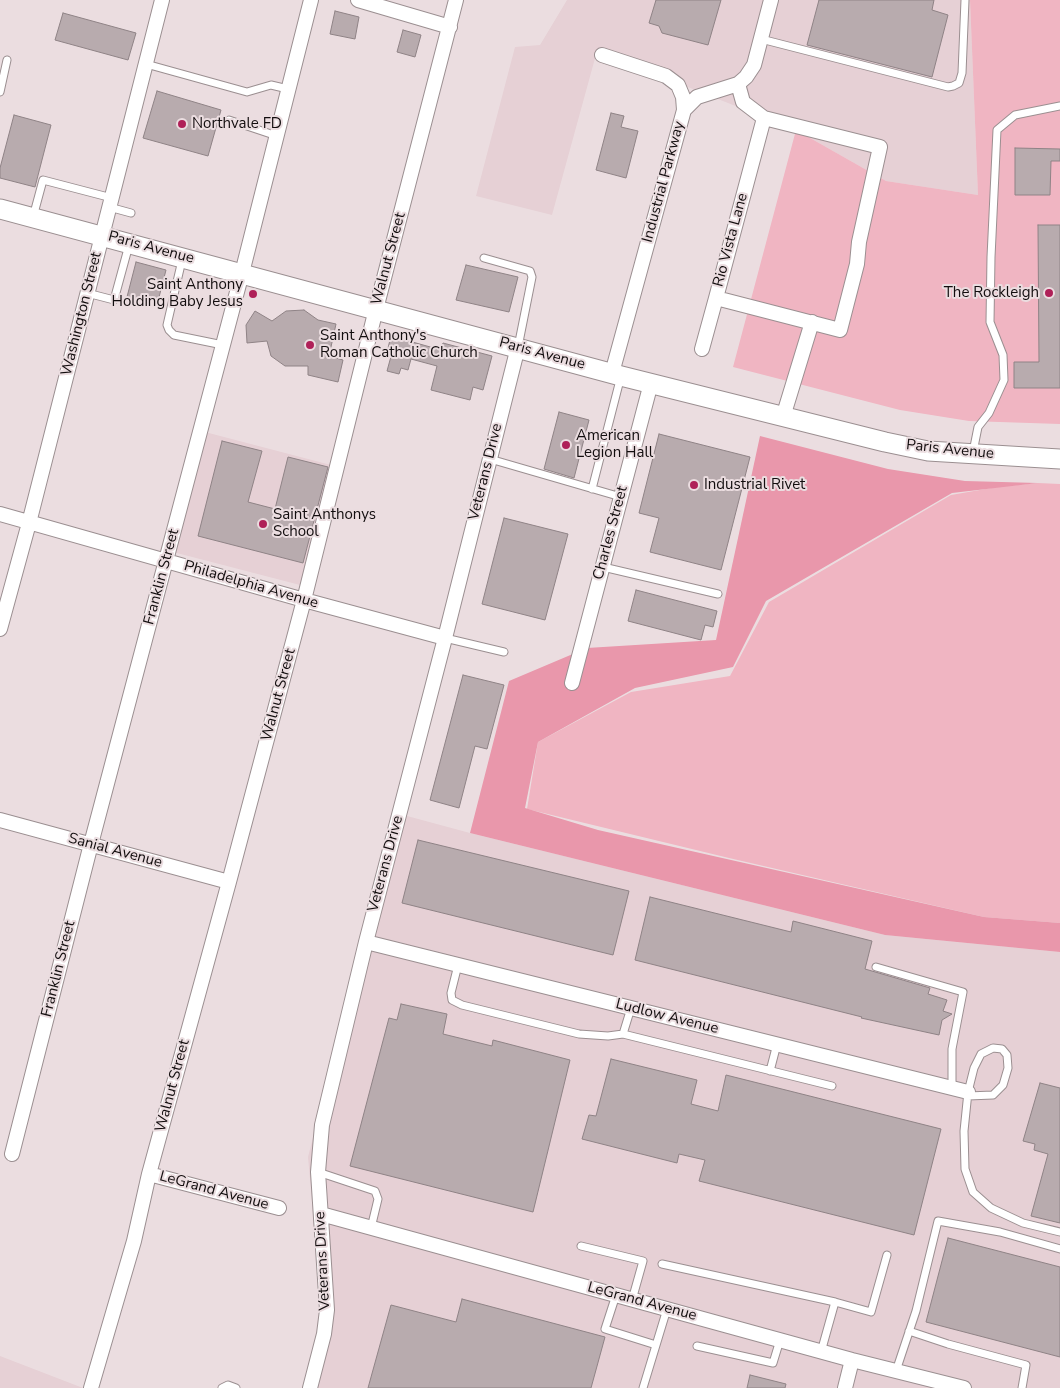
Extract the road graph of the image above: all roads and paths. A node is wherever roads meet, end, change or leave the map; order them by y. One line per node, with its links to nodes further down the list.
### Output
1 (162, 0): 11 (street, Washington Street)
2 (311, 0): 13 (street, Franklin Street)
3 (358, 0): 7 (street)
4 (456, 0): 7 (street, Walnut Street)
5 (771, 0): 8 (street)
6 (964, 0): 8 (lane)
7 (450, 27): 31 (street, Walnut Street)
8 (761, 39): 12 (street)
9 (602, 55): 16 (street)
10 (8, 60): 14 (lane)
11 (146, 64): 13 (lane); 20 (street, Washington Street)
12 (738, 84): 16 (street, Industrial Parkway); 17 (street)
13 (288, 90): 19 (street, Franklin Street)
14 (0, 92)
15 (1060, 106): 39 (lane)
16 (684, 110): 36 (street, Industrial Parkway)
17 (764, 118): 30 (street, Rio Vista Lane); 32 (street, Rio Vista Lane)
18 (229, 120): 19 (lane)
19 (277, 136): 28 (street, Franklin Street)
20 (110, 203): 22 (lane); 23 (lane); 24 (street, Washington Street)
21 (0, 209): 23 (street, Paris Avenue)
22 (131, 213)
23 (33, 217): 24 (street, Paris Avenue)
24 (102, 235): 25 (street, Paris Avenue); 29 (street, Washington Street)
25 (129, 242): 26 (street, Paris Avenue); 29 (lane)
26 (182, 257): 28 (street, Paris Avenue); 33 (lane)
27 (484, 258): 34 (lane)
28 (242, 274): 31 (street, Paris Avenue); 33 (street, Franklin Street)
29 (87, 293): 45 (street, Washington Street)
30 (716, 298): 32 (street, Rio Vista Lane); 35 (street)
31 (376, 309): 34 (street, Paris Avenue); 49 (street, Walnut Street)
32 (812, 322): 38 (street)
33 (223, 345): 46 (street, Franklin Street)
34 (518, 347): 36 (street, Paris Avenue); 40 (street, Veterans Drive)
35 (702, 349)
36 (617, 374): 37 (street, Paris Avenue); 42 (lane)
37 (651, 383): 38 (street, Paris Avenue); 43 (street, Charles Street)
38 (783, 416): 39 (street, Paris Avenue)
39 (973, 455): 41 (street, Paris Avenue)
40 (490, 459): 42 (lane); 51 (street, Veterans Drive)
41 (1060, 459)
42 (592, 489): 43 (lane)
43 (621, 497): 47 (street, Charles Street)
44 (0, 514): 45 (street, Philadelphia Avenue)
45 (29, 523): 46 (street, Philadelphia Avenue); 50 (street, Washington Street)
46 (167, 560): 49 (street, Philadelphia Avenue); 55 (street, Franklin Street)
47 (602, 567): 48 (lane); 53 (street, Charles Street)
48 (718, 594)
49 (304, 600): 51 (street, Philadelphia Avenue); 56 (street, Walnut Street)
50 (0, 629)
51 (445, 638): 52 (lane); 57 (street, Veterans Drive)
52 (504, 652)
53 (572, 683)
54 (0, 820): 55 (street, Sanial Avenue)
55 (91, 844): 56 (street, Sanial Avenue); 67 (street, Franklin Street)
56 (229, 882): 69 (street, Walnut Street)
57 (366, 942): 58 (street, Ludlow Avenue); 68 (street, Veterans Drive)
58 (458, 965): 60 (street, Ludlow Avenue); 61 (lane)
59 (876, 967): 65 (lane)
60 (631, 1008): 61 (lane); 62 (street, Ludlow Avenue)
61 (623, 1034): 63 (lane)
62 (777, 1044): 63 (lane); 65 (street, Ludlow Avenue)
63 (770, 1071): 64 (lane)
64 (832, 1086)
65 (952, 1088): 66 (street, Ludlow Avenue)
66 (968, 1094): 66 (lane); 73 (lane)
67 (12, 1154)
68 (318, 1172): 71 (street, Veterans Drive); 72 (lane)
69 (150, 1174): 70 (street, LeGrand Avenue); 89 (street, Walnut Street)
70 (279, 1208)
71 (321, 1214): 72 (street, LeGrand Avenue); 92 (street, Veterans Drive)
72 (371, 1228): 78 (street, LeGrand Avenue)
73 (1060, 1232)
74 (581, 1246): 79 (lane)
75 (1060, 1249): 82 (lane)
76 (887, 1255): 80 (lane)
77 (662, 1264): 80 (lane)
78 (616, 1295): 79 (street, LeGrand Avenue); 84 (lane)
79 (632, 1300): 81 (street, LeGrand Avenue)
80 (835, 1302): 86 (lane)
81 (667, 1309): 83 (street, LeGrand Avenue); 84 (lane)
82 (909, 1332): 88 (lane); 96 (lane)
83 (780, 1340): 85 (lane); 86 (street, LeGrand Avenue)
84 (656, 1344): 93 (lane)
85 (697, 1346)
86 (821, 1352): 87 (street, LeGrand Avenue)
87 (852, 1360): 88 (street, LeGrand Avenue); 94 (street)
88 (896, 1371): 95 (street, LeGrand Avenue)
89 (91, 1388)
90 (222, 1388): 91 (lane)
91 (236, 1388)
92 (310, 1388)
93 (643, 1388)
94 (845, 1388)
95 (964, 1388)
96 (1022, 1388)

